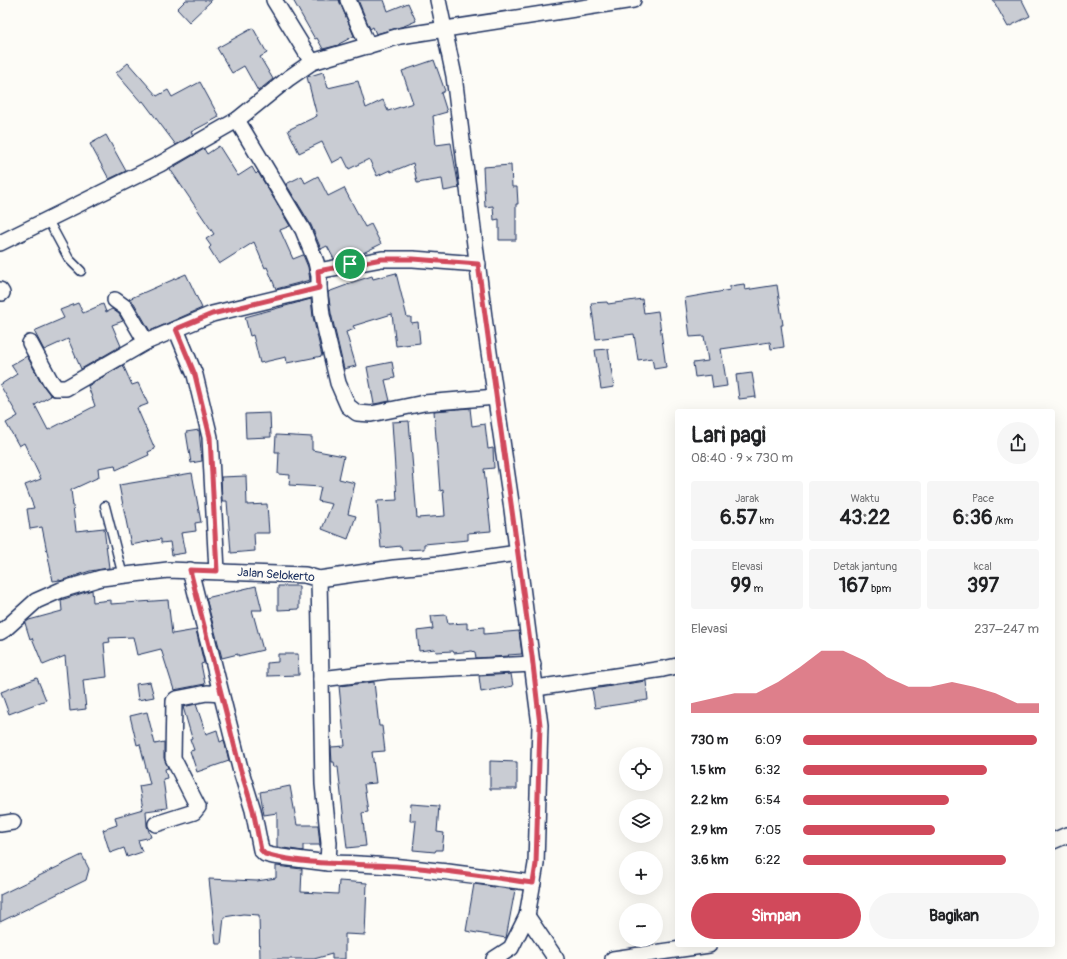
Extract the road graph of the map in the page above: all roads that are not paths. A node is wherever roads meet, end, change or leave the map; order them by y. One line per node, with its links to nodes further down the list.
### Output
1 (274, 0): 7 (street)
2 (348, 0): 6 (street)
3 (438, 0): 5 (street)
4 (633, 0): 5 (street)
5 (445, 28): 6 (street); 11 (street)
6 (368, 46): 7 (street)
7 (312, 62): 8 (street)
8 (237, 120): 9 (street); 13 (street)
9 (48, 220): 10 (street); 12 (lane)
10 (0, 243)
11 (478, 264): 13 (street); 19 (street)
12 (80, 270)
13 (318, 271): 14 (street)
14 (319, 288): 16 (street); 19 (street)
15 (115, 300): 17 (street)
16 (176, 329): 17 (street); 23 (street)
17 (146, 342): 18 (street)
18 (30, 343)
19 (496, 397): 21 (street)
20 (105, 506): 24 (lane)
21 (518, 553): 25 (street, Jalan Selokerto); 27 (street)
22 (190, 570): 23 (street, Jalan Selokerto); 24 (street, Jalan Selokerto); 31 (street)
23 (217, 571): 25 (street, Jalan Selokerto)
24 (123, 576): 26 (street, Jalan Selokerto)
25 (319, 579): 29 (street)
26 (0, 632)
27 (533, 664): 29 (street); 30 (street)
28 (675, 666): 30 (street)
29 (321, 679): 35 (street)
30 (536, 688): 36 (street)
31 (221, 694): 32 (street); 35 (street)
32 (156, 824)
33 (1067, 835): 34 (street)
34 (1055, 840)
35 (328, 864): 36 (street)
36 (533, 883): 37 (street)
37 (527, 916): 40 (street); 41 (street)
38 (703, 947): 39 (street)
39 (680, 954): 42 (street)
40 (494, 959)
41 (556, 959)
42 (613, 959)

